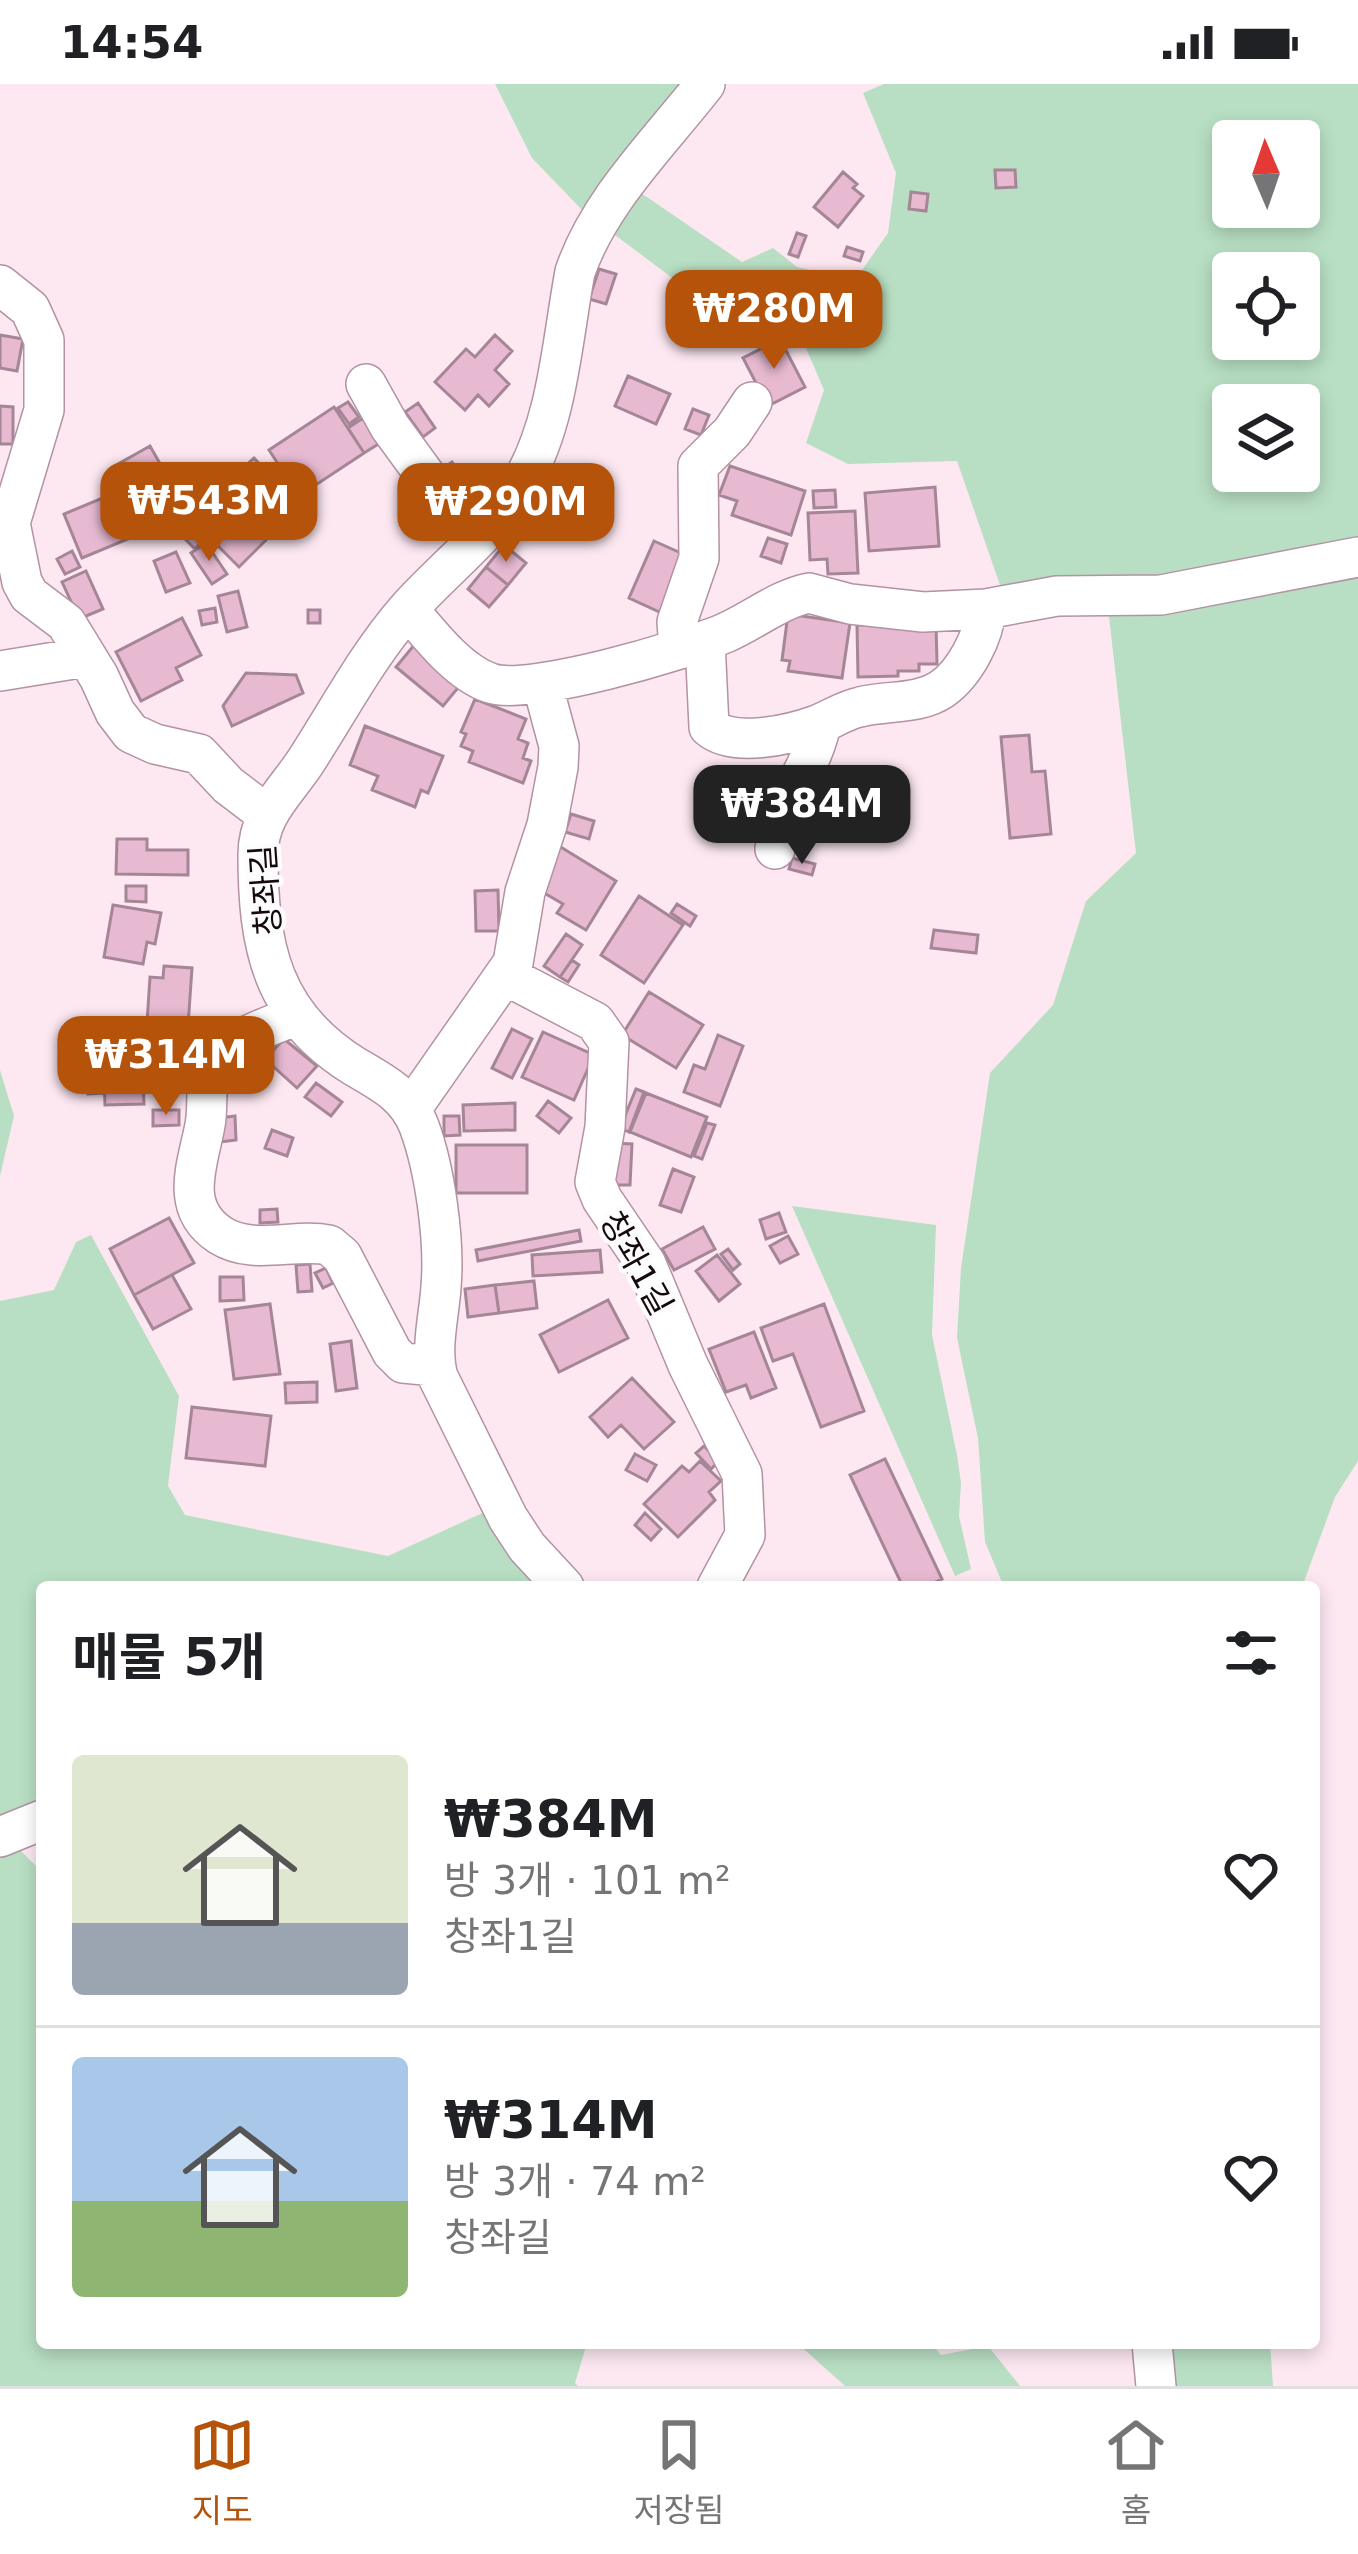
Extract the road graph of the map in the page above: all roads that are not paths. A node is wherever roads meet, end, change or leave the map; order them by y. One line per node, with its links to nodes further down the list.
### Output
1 (705, 84): 5 (street, 창좌길)
2 (0, 285): 10 (street)
3 (366, 384): 5 (street)
4 (752, 402): 9 (street)
5 (474, 542): 7 (street, 창좌길)
6 (1358, 557): 8 (street)
7 (408, 608): 12 (street); 14 (street, 창좌길)
8 (986, 609): 9 (street); 13 (street)
9 (692, 645): 12 (street); 13 (street)
10 (86, 657): 11 (street); 14 (street)
11 (0, 671)
12 (542, 683): 16 (street)
13 (821, 724): 15 (street)
14 (266, 814): 17 (street, 창좌길)
15 (775, 848)
16 (506, 976): 18 (street); 21 (street, 창좌1길)
17 (294, 1016): 18 (street, 창좌길); 19 (street)
18 (411, 1109): 19 (street)
19 (435, 1366): 20 (street)
20 (558, 1581)
21 (720, 1581)
22 (36, 1822): 23 (street)
23 (0, 1837)
24 (1153, 2349): 25 (street)
25 (1156, 2386)

